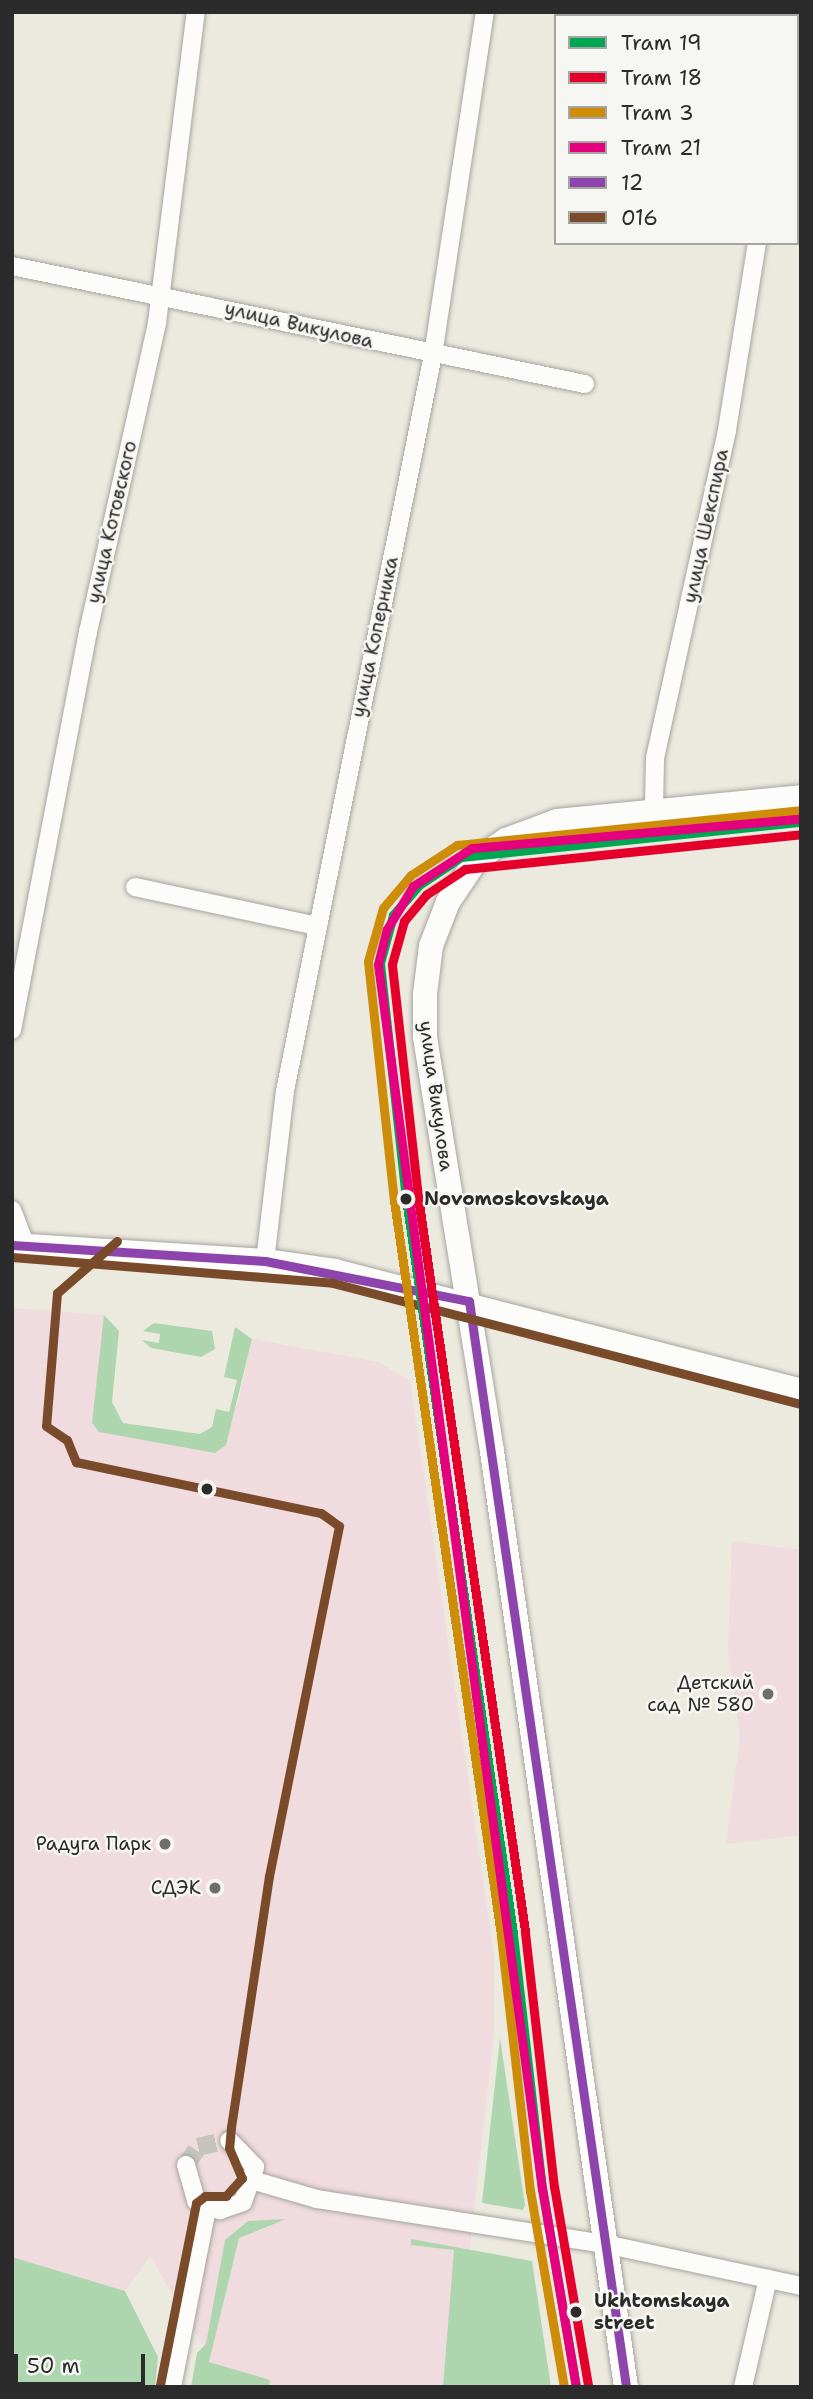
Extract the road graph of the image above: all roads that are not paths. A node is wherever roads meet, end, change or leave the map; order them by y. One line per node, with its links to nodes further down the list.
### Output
1 (196, 12): 5 (street, улица Котовского)
2 (485, 12): 6 (street, улица Коперника)
3 (757, 245): 9 (street, улица Шекспира)
4 (12, 266): 5 (street, улица Викулова)
5 (160, 295): 6 (street, улица Викулова); 12 (street, улица Котовского)
6 (433, 355): 7 (street, улица Викулова); 11 (street, улица Коперника)
7 (585, 384)
8 (801, 796): 9 (street, улица Викулова)
9 (654, 807): 16 (street, улица Викулова)
10 (135, 887): 11 (street)
11 (317, 926): 15 (street, улица Коперника)
12 (12, 1030)
13 (12, 1210): 14 (street)
14 (19, 1245): 15 (street)
15 (265, 1261): 16 (street)
16 (469, 1301): 17 (street); 22 (street, улица Викулова)
17 (801, 1391)
18 (229, 2140): 20 (street)
19 (186, 2165): 21 (street)
20 (255, 2181): 21 (street); 22 (street)
21 (207, 2208): 25 (street)
22 (605, 2244): 23 (street); 26 (street, улица Викулова)
23 (768, 2279): 24 (street); 27 (street)
24 (801, 2286)
25 (172, 2387)
26 (626, 2387)
27 (743, 2387)

